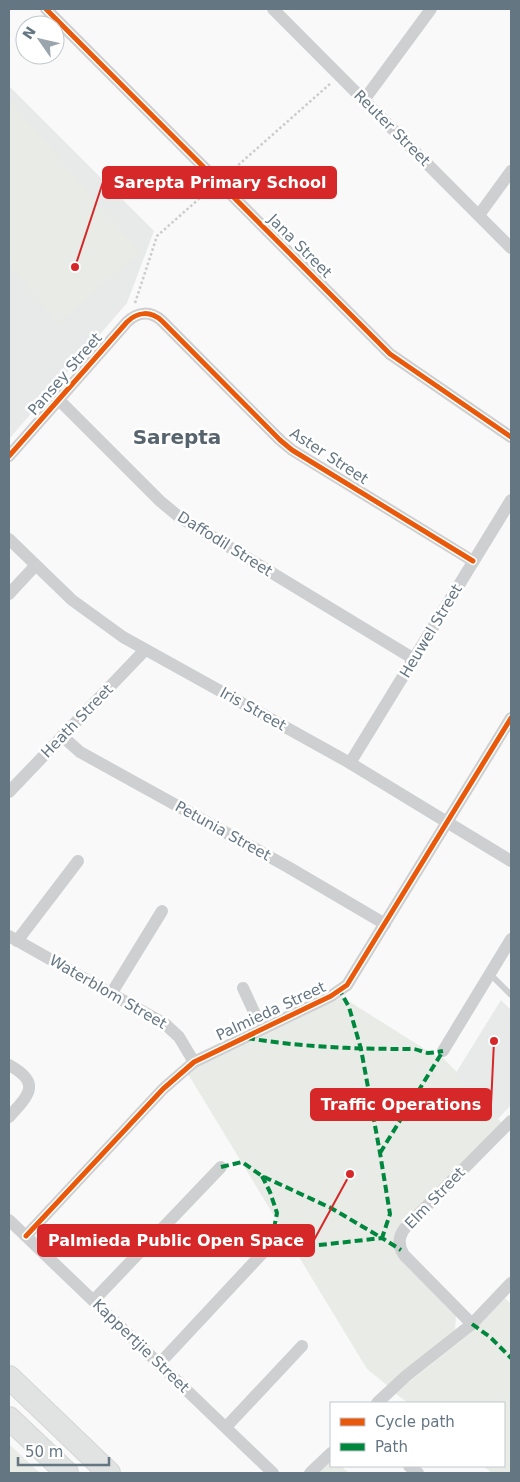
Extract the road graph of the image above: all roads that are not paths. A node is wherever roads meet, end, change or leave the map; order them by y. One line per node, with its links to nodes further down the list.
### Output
1 (46, 9): 10 (street, Jana Street)
2 (273, 9): 4 (street, Reuter Street)
3 (431, 9): 4 (street)
4 (364, 100): 6 (street, Reuter Street)
5 (511, 171): 6 (street)
6 (479, 215): 7 (street, Reuter Street)
7 (511, 248)
8 (143, 313): 9 (street, Pansey Street); 14 (street, Aster Street)
9 (59, 400): 11 (street, Pansey Street); 18 (street, Daffodil Street)
10 (511, 437)
11 (9, 456)
12 (511, 500): 14 (street, Heuwel Street)
13 (9, 539): 15 (street, Iris Street)
14 (473, 562): 18 (street, Heuwel Street)
15 (35, 566): 16 (street); 17 (street, Iris Street)
16 (9, 594)
17 (145, 650): 20 (street, Heath Street); 21 (street, Iris Street)
18 (414, 659): 21 (street, Heuwel Street)
19 (511, 718): 23 (street, Palmieda Street)
20 (62, 736): 22 (street, Heath Street); 27 (street, Petunia Street)
21 (350, 763): 23 (street, Iris Street)
22 (9, 792)
23 (447, 822): 25 (street, Iris Street); 27 (street, Palmieda Street)
24 (78, 861): 28 (street)
25 (511, 861)
26 (162, 911): 32 (street)
27 (385, 924): 34 (street, Palmieda Street)
28 (13, 938): 32 (street, Waterblom Street)
29 (511, 939): 30 (street)
30 (490, 974): 33 (lane); 35 (street)
31 (243, 988): 34 (street)
32 (111, 994): 36 (street, Waterblom Street)
33 (511, 995)
34 (262, 1029): 36 (street, Palmieda Street)
35 (443, 1051)
36 (194, 1062): 42 (street, Palmieda Street)
37 (9, 1065): 38 (street)
38 (9, 1117)
39 (511, 1121): 46 (street, Elm Street)
40 (221, 1167): 45 (street)
41 (9, 1220): 42 (street, Kappertjie Street)
42 (26, 1236): 45 (street, Kappertjie Street)
43 (271, 1244): 48 (street)
44 (511, 1284): 46 (street)
45 (94, 1300): 48 (street, Kappertjie Street)
46 (472, 1324): 50 (street)
47 (302, 1346): 52 (street)
48 (159, 1364): 52 (street, Kappertjie Street)
49 (9, 1377): 55 (highway)
50 (378, 1402)
51 (9, 1418): 54 (highway)
52 (226, 1426): 56 (street, Kappertjie Street)
53 (330, 1454): 57 (street)
54 (67, 1473)
55 (110, 1473)
56 (273, 1473)
57 (310, 1473)

